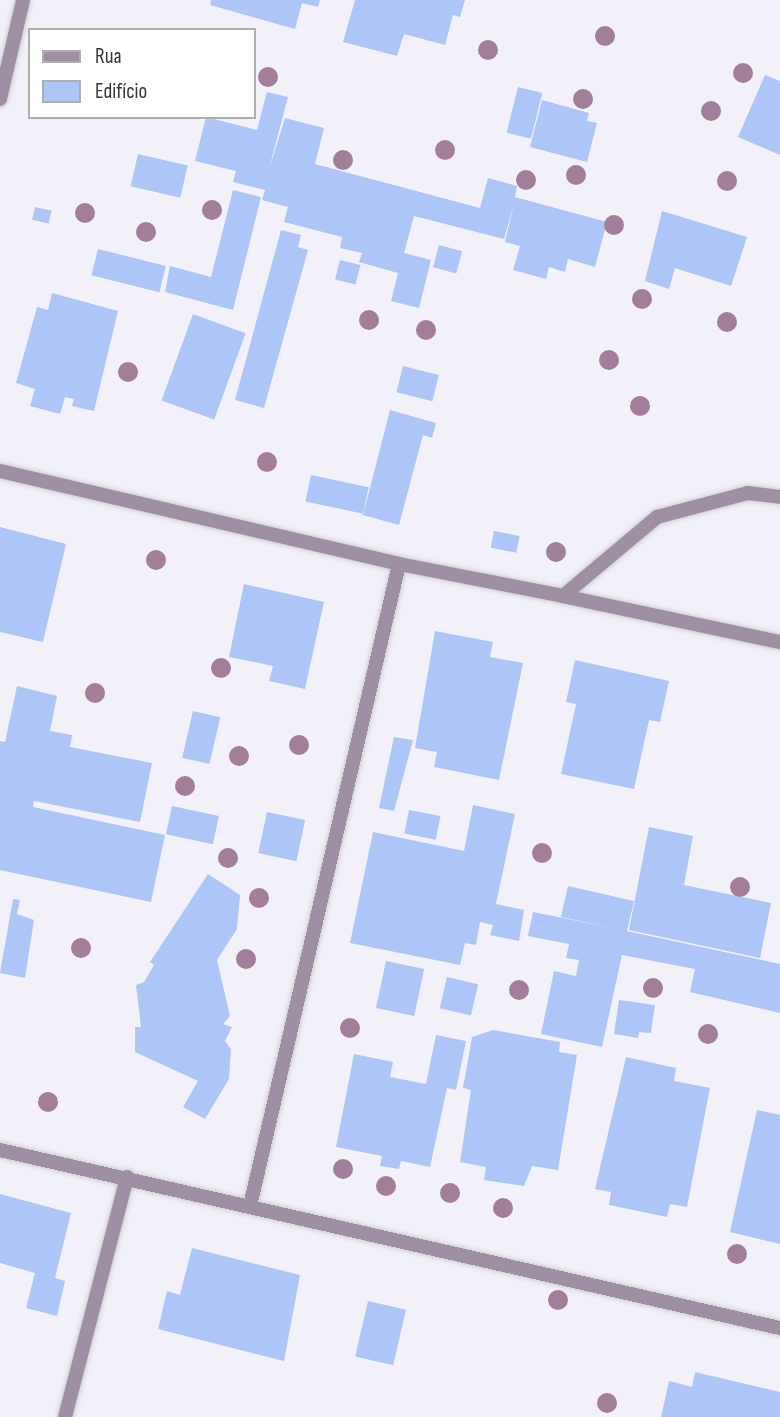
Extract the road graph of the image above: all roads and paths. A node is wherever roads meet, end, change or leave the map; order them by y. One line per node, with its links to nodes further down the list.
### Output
1 (23, 0): 2 (street)
2 (0, 99)
3 (0, 471): 5 (street)
4 (780, 497): 6 (street)
5 (398, 564): 6 (street); 10 (street)
6 (564, 596): 7 (street)
7 (780, 642)
8 (0, 1150): 9 (street)
9 (127, 1177): 10 (street); 12 (street)
10 (250, 1206): 11 (street)
11 (780, 1328)
12 (65, 1417)

